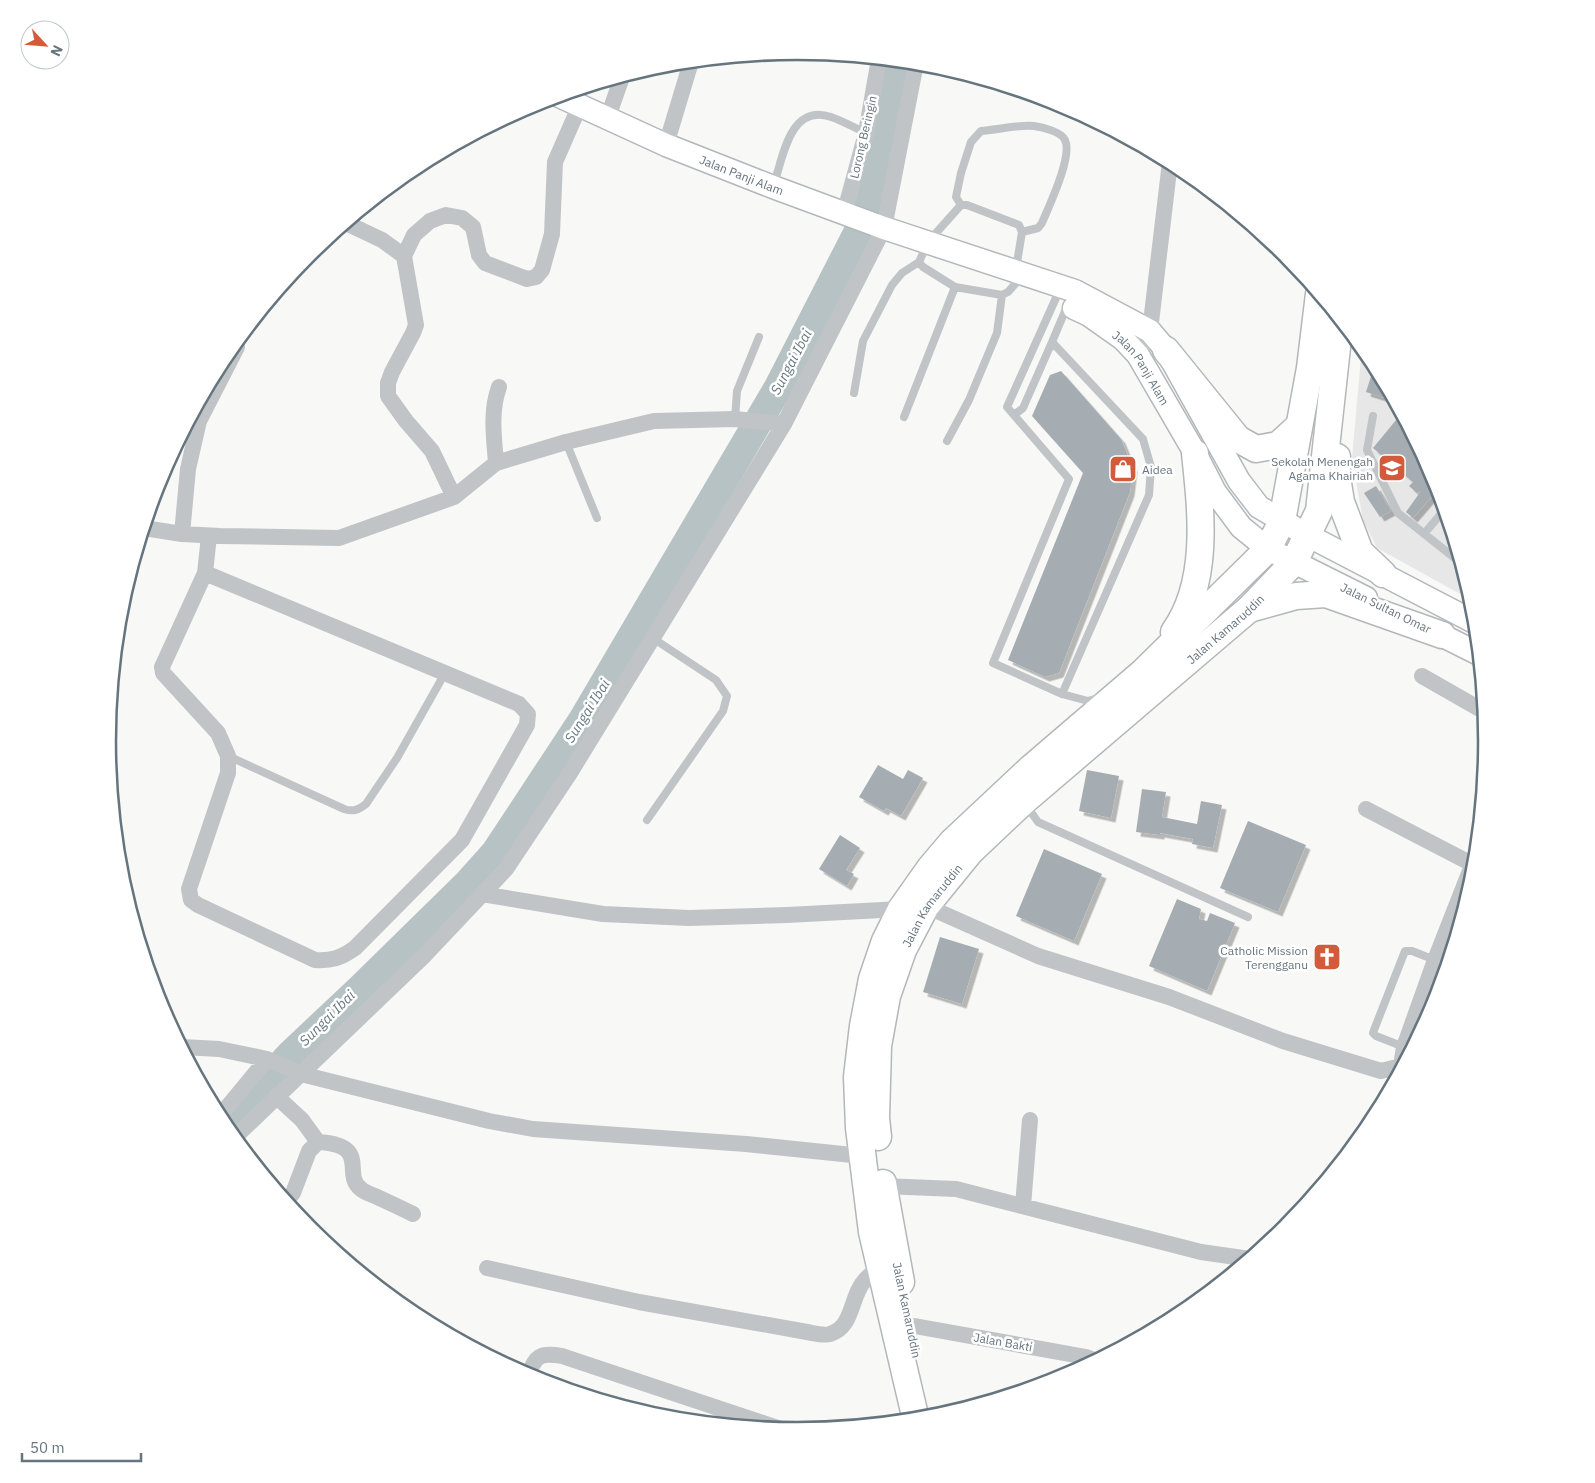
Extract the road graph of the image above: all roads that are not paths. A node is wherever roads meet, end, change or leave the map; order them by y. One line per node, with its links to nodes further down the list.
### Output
1 (878, 65): 8 (street, Lorong Beringin)
2 (689, 69): 9 (street)
3 (915, 71): 15 (street)
4 (620, 83): 7 (street)
5 (568, 100): 6 (main road, Jalan Panji Alam)
6 (580, 105): 7 (main road, Jalan Panji Alam); 18 (street)
7 (608, 117): 9 (main road, Jalan Panji Alam)
8 (866, 133): 11 (lane); 13 (street, Lorong Beringin)
9 (666, 145): 11 (main road, Jalan Panji Alam)
10 (1169, 171): 25 (street)
11 (773, 187): 13 (main road, Jalan Panji Alam)
12 (961, 205): 16 (lane); 16 (lane); 17 (lane)
13 (844, 214): 15 (main road, Jalan Panji Alam)
14 (352, 226): 18 (street)
15 (884, 228): 17 (main road, Jalan Panji Alam); 36 (street)
16 (1022, 232): 19 (lane)
17 (924, 252): 19 (main road, Jalan Panji Alam); 20 (lane); 31 (lane)
18 (404, 256): 42 (street)
19 (1012, 283): 20 (lane); 21 (main road, Jalan Panji Alam); 38 (lane)
20 (955, 286): 34 (lane)
21 (1065, 296): 25 (main road, Jalan Panji Alam); 26 (lane); 28 (main road, Jalan Panji Alam); 32 (lane)
22 (1318, 302): 37 (highway, Jalan Kamaruddin)
23 (1339, 329): 27 (highway)
24 (759, 337): 35 (lane)
25 (1158, 341): 28 (street); 37 (highway); 45 (main road, Jalan Panji Alam)
26 (1052, 342): 32 (lane); 65 (lane)
27 (1337, 348): 49 (highway, Jalan Kamaruddin); 55 (highway)
28 (1138, 355): 40 (main road, Jalan Panji Alam)
29 (219, 382): 47 (street)
30 (499, 387): 41 (street)
31 (854, 393)
32 (1014, 415): 65 (lane)
33 (1373, 416): 48 (lane)
34 (904, 417)
35 (736, 419): 36 (street); 39 (street)
36 (784, 424): 59 (street)
37 (1299, 426): 45 (highway, Jalan Kamaruddin)
38 (947, 440)
39 (566, 442): 41 (street); 44 (lane)
40 (1195, 453): 51 (main road, Jalan Panji Alam); 61 (highway)
41 (496, 463): 42 (street)
42 (454, 496): 50 (street)
43 (1440, 515): 48 (lane)
44 (597, 518)
45 (1282, 522): 49 (main road, Jalan Panji Alam); 51 (highway, Jalan Kamaruddin)
46 (150, 529): 47 (street)
47 (182, 534): 50 (street)
48 (1424, 534): 52 (lane)
49 (1307, 535): 53 (highway, Jalan Kamaruddin); 55 (main road)
50 (209, 536): 54 (street)
51 (1268, 549): 53 (main road, Jalan Panji Alam); 61 (highway, Jalan Kamaruddin)
52 (1454, 557)
53 (1294, 562): 56 (highway, Jalan Kamaruddin); 58 (main road, Jalan Sultan Omar)
54 (205, 573): 62 (street); 67 (street)
55 (1383, 574): 57 (main road)
56 (1249, 609): 58 (highway); 68 (highway, Jalan Kamaruddin)
57 (1468, 619)
58 (1442, 635): 60 (main road, Jalan Sultan Omar)
59 (654, 639): 70 (lane); 73 (street)
60 (1473, 651)
61 (1143, 672): 64 (highway, Jalan Kamaruddin)
62 (445, 673): 67 (lane); 67 (street)
63 (1422, 676): 66 (street)
64 (1122, 691): 65 (lane); 75 (highway, Jalan Kamaruddin)
65 (1062, 694)
66 (1478, 708)
67 (228, 756)
68 (1024, 801): 74 (highway, Jalan Kamaruddin); 76 (lane)
69 (1366, 809): 71 (street)
70 (647, 820)
71 (1469, 856)
72 (1463, 886): 77 (street)
73 (482, 894): 75 (street); 85 (street)
74 (926, 906): 84 (street); 92 (highway, Jalan Kamaruddin)
75 (901, 909): 91 (highway, Jalan Kamaruddin)
76 (1248, 917)
77 (1435, 960): 78 (street); 81 (lane)
78 (1423, 1012)
79 (1416, 1028): 81 (street)
80 (188, 1047): 83 (street)
81 (1404, 1047): 82 (street)
82 (1403, 1053)
83 (267, 1060): 85 (street); 87 (street)
84 (1395, 1068)
85 (300, 1074): 86 (street); 91 (street)
86 (276, 1096): 89 (street); 90 (street)
87 (225, 1110)
88 (1030, 1120): 94 (street)
89 (240, 1132)
90 (318, 1142): 93 (street); 95 (street)
91 (862, 1156): 98 (highway, Jalan Kamaruddin)
92 (883, 1186): 94 (street); 99 (highway, Jalan Kamaruddin)
93 (290, 1196)
94 (1023, 1206): 96 (street)
95 (413, 1214)
96 (1242, 1258)
97 (487, 1268): 98 (street)
98 (880, 1268): 103 (highway, Jalan Kamaruddin)
99 (909, 1325): 100 (street, Jalan Bakti); 102 (highway, Jalan Kamaruddin)
100 (1086, 1358)
101 (531, 1368): 104 (street)
102 (930, 1410)
103 (914, 1413)
104 (760, 1422)

